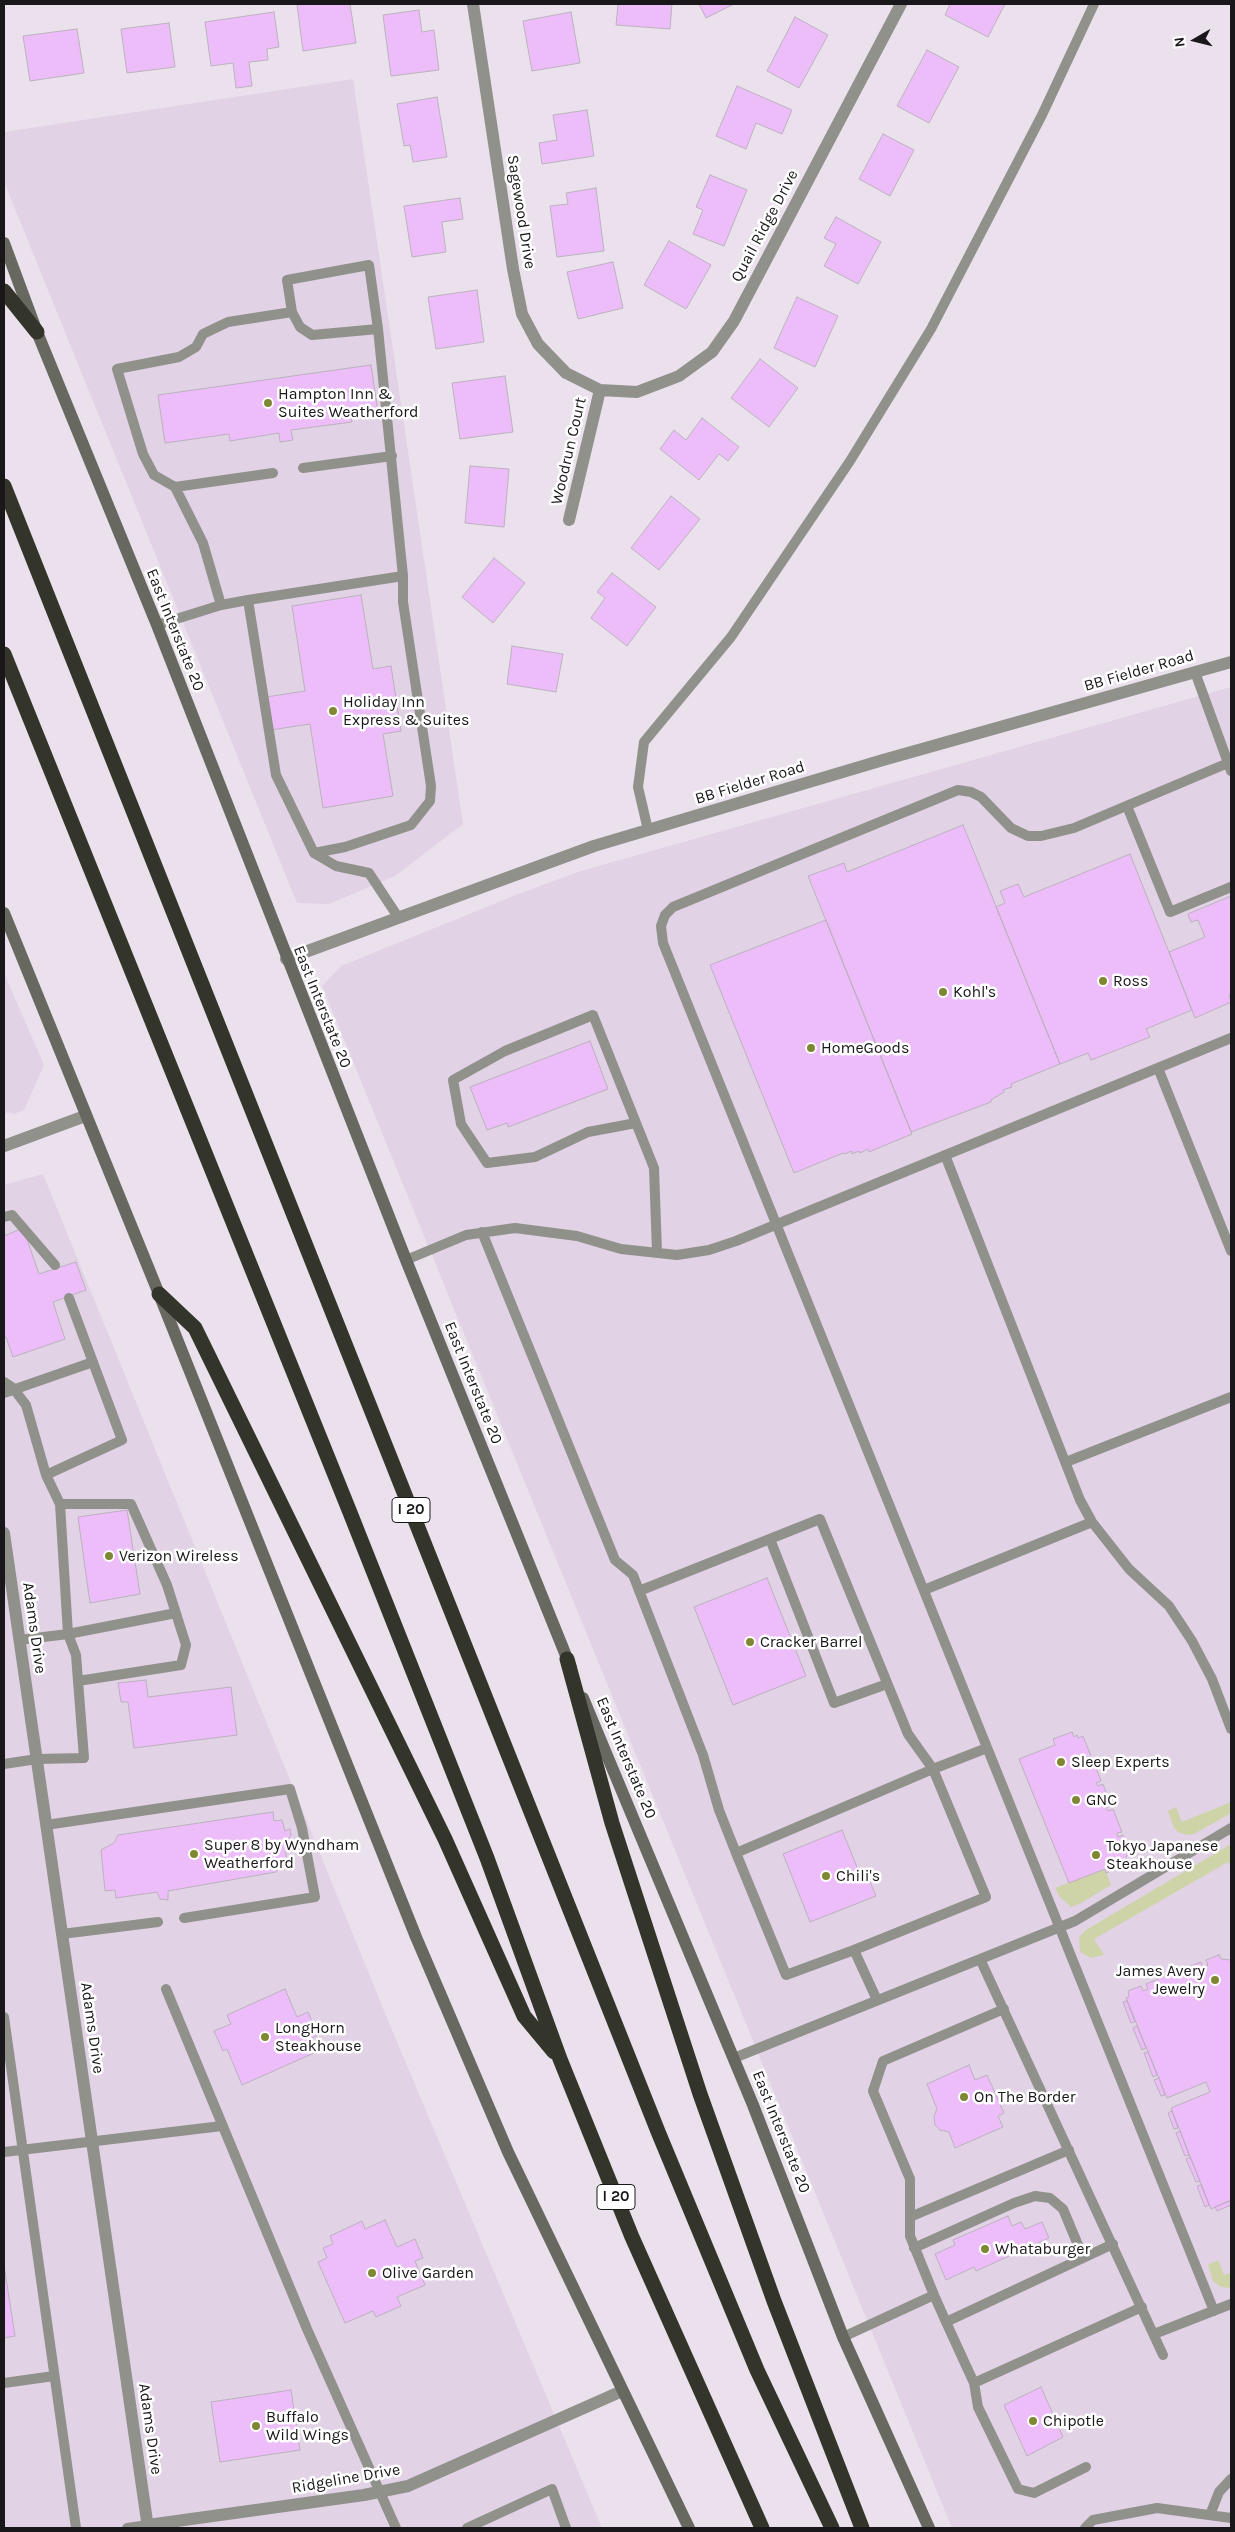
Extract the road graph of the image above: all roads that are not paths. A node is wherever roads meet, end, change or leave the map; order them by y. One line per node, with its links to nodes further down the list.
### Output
1 (473, 4): 9 (street, Sagewood Drive)
2 (901, 4): 9 (street, Quail Ridge Drive)
3 (1094, 4): 25 (lane)
4 (4, 243): 8 (main road, East Interstate 20)
5 (4, 291): 8 (highway)
6 (292, 312): 7 (lane); 7 (lane); 14 (lane)
7 (378, 329): 10 (lane)
8 (37, 332): 19 (main road, East Interstate 20)
9 (600, 390): 15 (street, Woodrun Court)
10 (392, 456): 11 (lane); 16 (lane)
11 (303, 468)
12 (273, 473): 14 (lane)
13 (4, 486): 118 (highway, I 20)
14 (175, 487): 18 (lane)
15 (569, 520)
16 (403, 576): 17 (lane); 26 (lane)
17 (248, 600): 18 (lane); 26 (lane)
18 (221, 605): 19 (lane)
19 (157, 626): 30 (main road, East Interstate 20)
20 (4, 654): 83 (highway, I 20)
21 (1231, 662): 22 (street, BB Fielder Road)
22 (1195, 672): 23 (lane); 25 (street, BB Fielder Road)
23 (1230, 767): 24 (lane)
24 (1128, 806): 27 (lane); 38 (lane)
25 (648, 830): 29 (street, BB Fielder Road)
26 (314, 853): 29 (lane)
27 (1231, 887)
28 (4, 912): 33 (main road)
29 (398, 917): 30 (street, BB Fielder Road)
30 (286, 959): 42 (main road, East Interstate 20)
31 (1231, 1038): 32 (lane)
32 (1158, 1068): 36 (lane); 40 (lane)
33 (85, 1116): 35 (street); 44 (main road)
34 (636, 1123): 34 (lane); 41 (lane)
35 (4, 1146)
36 (945, 1155): 38 (lane); 50 (lane)
37 (4, 1218): 43 (lane)
38 (776, 1224): 41 (lane); 56 (lane)
39 (482, 1232): 41 (lane); 42 (lane); 57 (lane)
40 (1231, 1251)
41 (657, 1252)
42 (406, 1260): 61 (main road, East Interstate 20)
43 (55, 1265)
44 (159, 1294): 83 (highway); 104 (main road)
45 (69, 1298): 46 (lane)
46 (93, 1362): 48 (lane); 51 (lane)
47 (4, 1382): 48 (lane)
48 (8, 1390): 51 (lane)
49 (1231, 1397): 50 (lane)
50 (1066, 1462): 53 (lane)
51 (46, 1475): 52 (lane)
52 (60, 1504): 58 (lane); 59 (lane)
53 (1092, 1522): 56 (lane); 64 (lane)
54 (4, 1533): 60 (street, Adams Drive)
55 (770, 1539): 57 (lane); 63 (lane); 63 (lane)
56 (924, 1590): 65 (lane)
57 (639, 1591): 71 (lane)
58 (176, 1613): 59 (lane); 62 (lane)
59 (68, 1634): 60 (lane); 62 (lane)
60 (19, 1640): 66 (street, Adams Drive)
61 (567, 1659): 82 (main road, East Interstate 20); 119 (highway)
62 (78, 1681): 66 (lane)
63 (888, 1684): 68 (lane)
64 (1231, 1729)
65 (987, 1748): 68 (lane); 74 (lane)
66 (37, 1759): 67 (lane); 69 (street, Adams Drive)
67 (4, 1764)
68 (933, 1768): 71 (lane); 76 (lane)
69 (46, 1825): 72 (lane); 75 (street, Adams Drive)
70 (1231, 1828): 74 (lane)
71 (736, 1853): 76 (lane)
72 (184, 1918)
73 (158, 1922): 75 (lane)
74 (1060, 1928): 77 (lane); 96 (lane)
75 (62, 1934): 85 (street, Adams Drive)
76 (854, 1950): 79 (lane)
77 (980, 1959): 79 (lane); 80 (lane)
78 (166, 1989): 84 (lane)
79 (877, 2000): 82 (lane)
80 (1004, 2010): 87 (lane); 89 (lane)
81 (4, 2017): 86 (lane)
82 (734, 2058): 99 (main road, East Interstate 20)
83 (560, 2059): 117 (highway, I 20)
84 (222, 2126): 85 (lane); 107 (lane)
85 (92, 2142): 86 (lane); 110 (street, Adams Drive)
86 (22, 2149): 88 (lane); 101 (lane)
87 (1069, 2150): 89 (lane); 90 (lane)
88 (4, 2152)
89 (910, 2217): 91 (lane)
90 (1113, 2244): 92 (lane); 95 (lane)
91 (914, 2248): 92 (lane); 93 (lane)
92 (1083, 2257): 97 (lane)
93 (934, 2295): 97 (lane); 99 (lane)
94 (1231, 2304): 96 (lane)
95 (1142, 2307): 98 (lane); 103 (lane)
96 (1214, 2311): 98 (lane)
97 (946, 2322): 103 (lane)
98 (1154, 2334): 100 (lane)
99 (843, 2337): 120 (main road, East Interstate 20)
100 (1163, 2355)
101 (54, 2376): 102 (lane); 111 (lane)
102 (4, 2383)
103 (974, 2383): 105 (lane)
104 (622, 2391): 107 (street, Ridgeline Drive); 116 (main road)
105 (1086, 2467)
106 (1231, 2479): 108 (lane)
107 (380, 2492): 110 (street, Ridgeline Drive); 113 (lane)
108 (1210, 2515): 109 (lane); 121 (lane)
109 (1231, 2518)
110 (148, 2527): 112 (lane)
111 (76, 2528)
112 (127, 2528)
113 (396, 2528)
114 (467, 2528): 115 (lane)
115 (566, 2528)
116 (689, 2528)
117 (762, 2528)
118 (832, 2528)
119 (862, 2528)
120 (930, 2528)
121 (1085, 2528)

